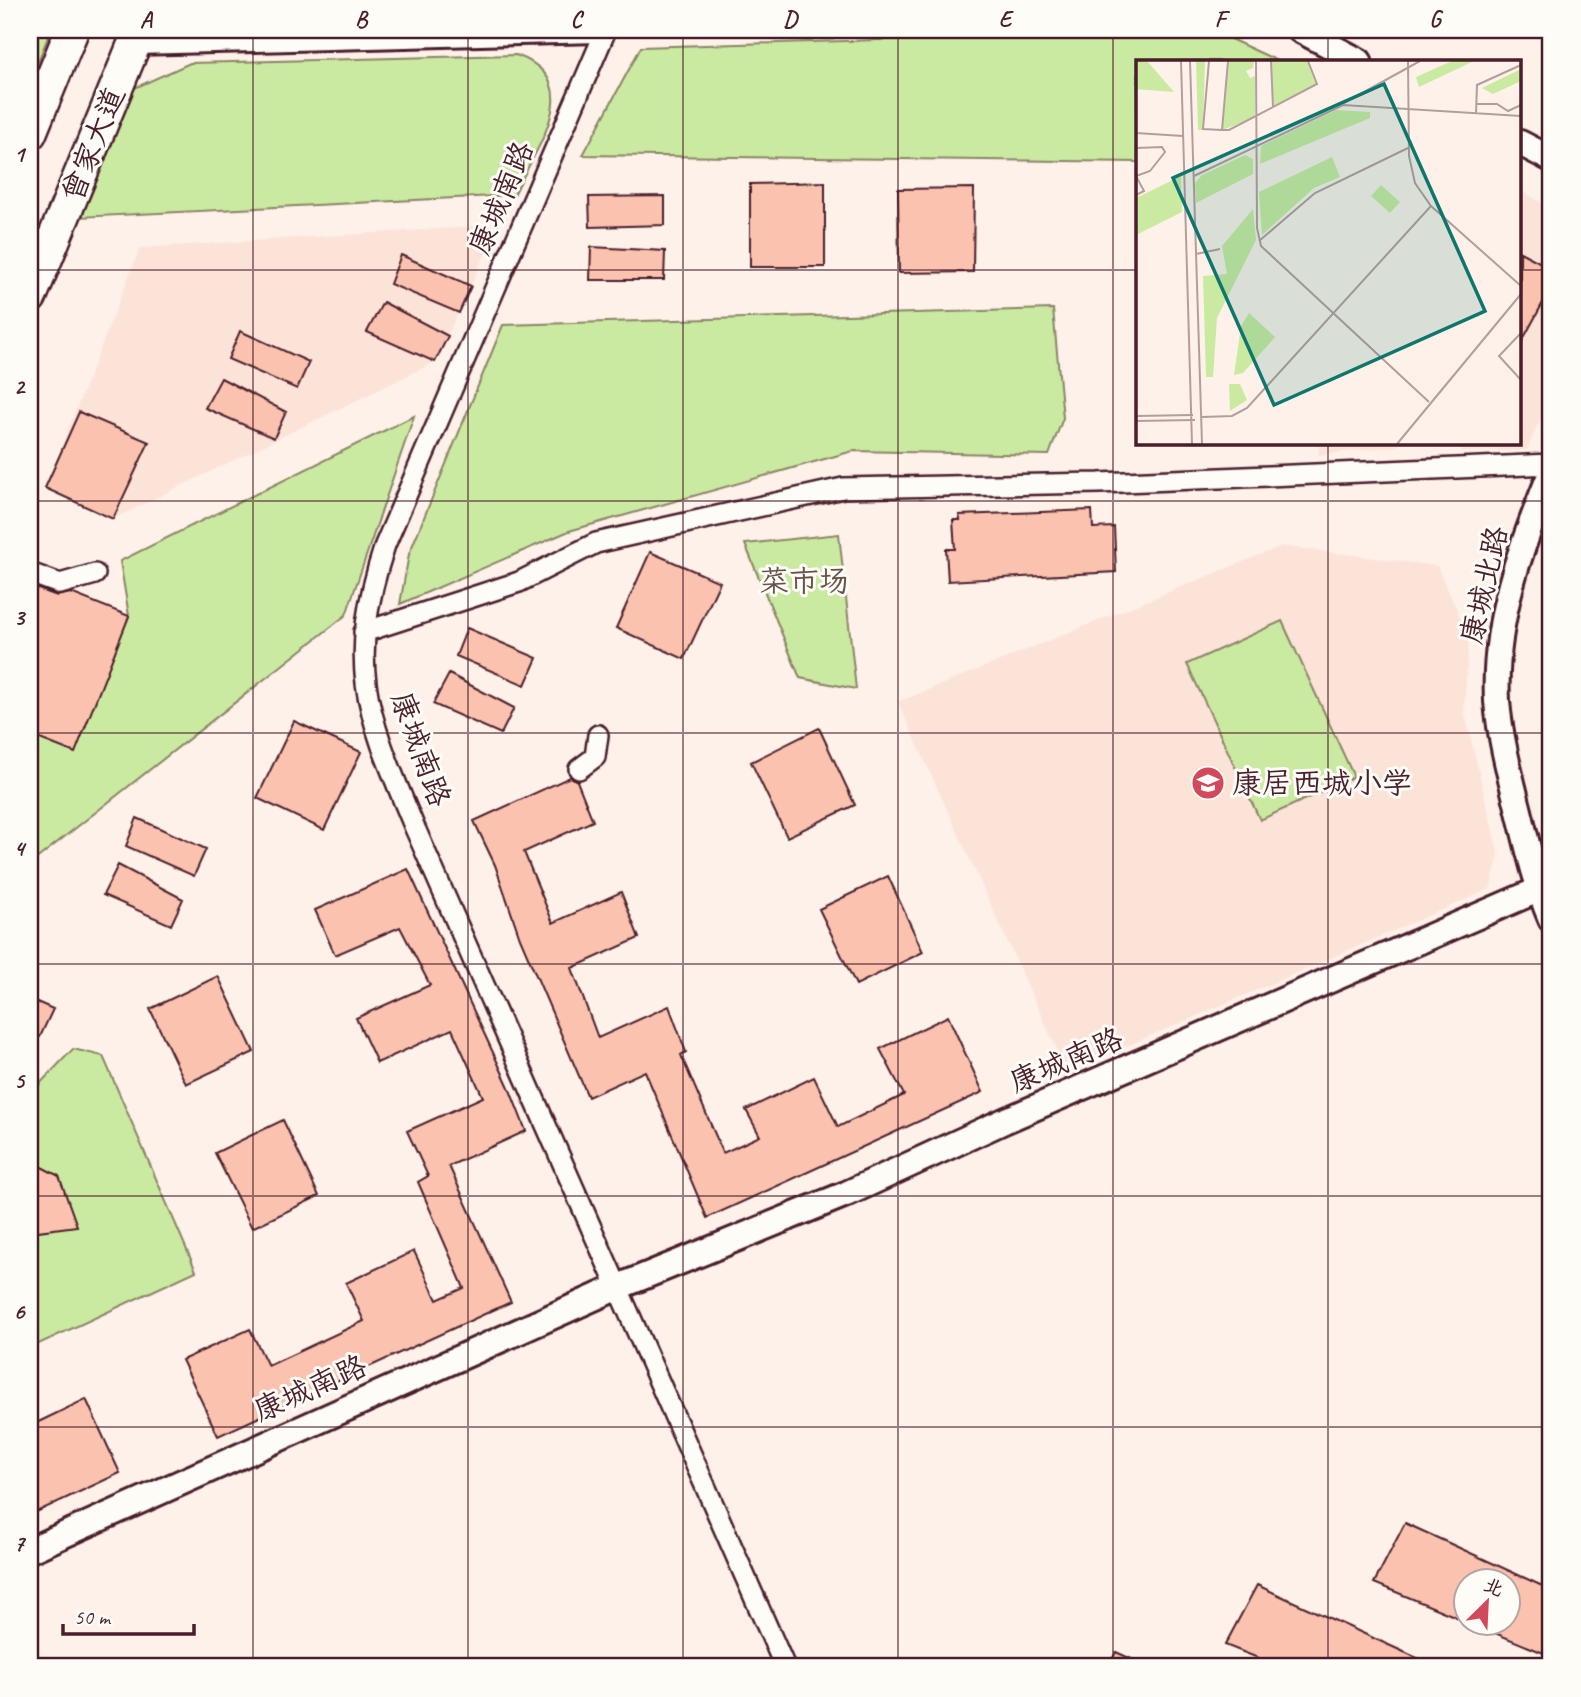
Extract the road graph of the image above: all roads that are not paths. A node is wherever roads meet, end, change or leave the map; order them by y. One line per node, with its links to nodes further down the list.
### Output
1 (72, 30): 7 (highway, 曾家大道)
2 (599, 30): 5 (street)
3 (606, 30): 15 (street, 康城南路)
4 (1300, 30): 6 (street)
5 (138, 36): 10 (highway, 曾家大道)
6 (1357, 60)
7 (30, 132)
8 (1522, 144): 9 (street)
9 (1551, 159)
10 (30, 298)
11 (1551, 464): 15 (street)
12 (1551, 473): 18 (street, 康城北路)
13 (30, 573): 14 (street)
14 (95, 574)
15 (364, 632): 20 (street, 康城南路)
16 (598, 735): 17 (street)
17 (579, 769)
18 (1538, 890): 19 (street, 康城北路); 20 (street, 康城南路)
19 (1551, 919)
20 (618, 1287): 21 (street, 康城南路); 22 (street)
21 (30, 1550)
22 (785, 1667)

